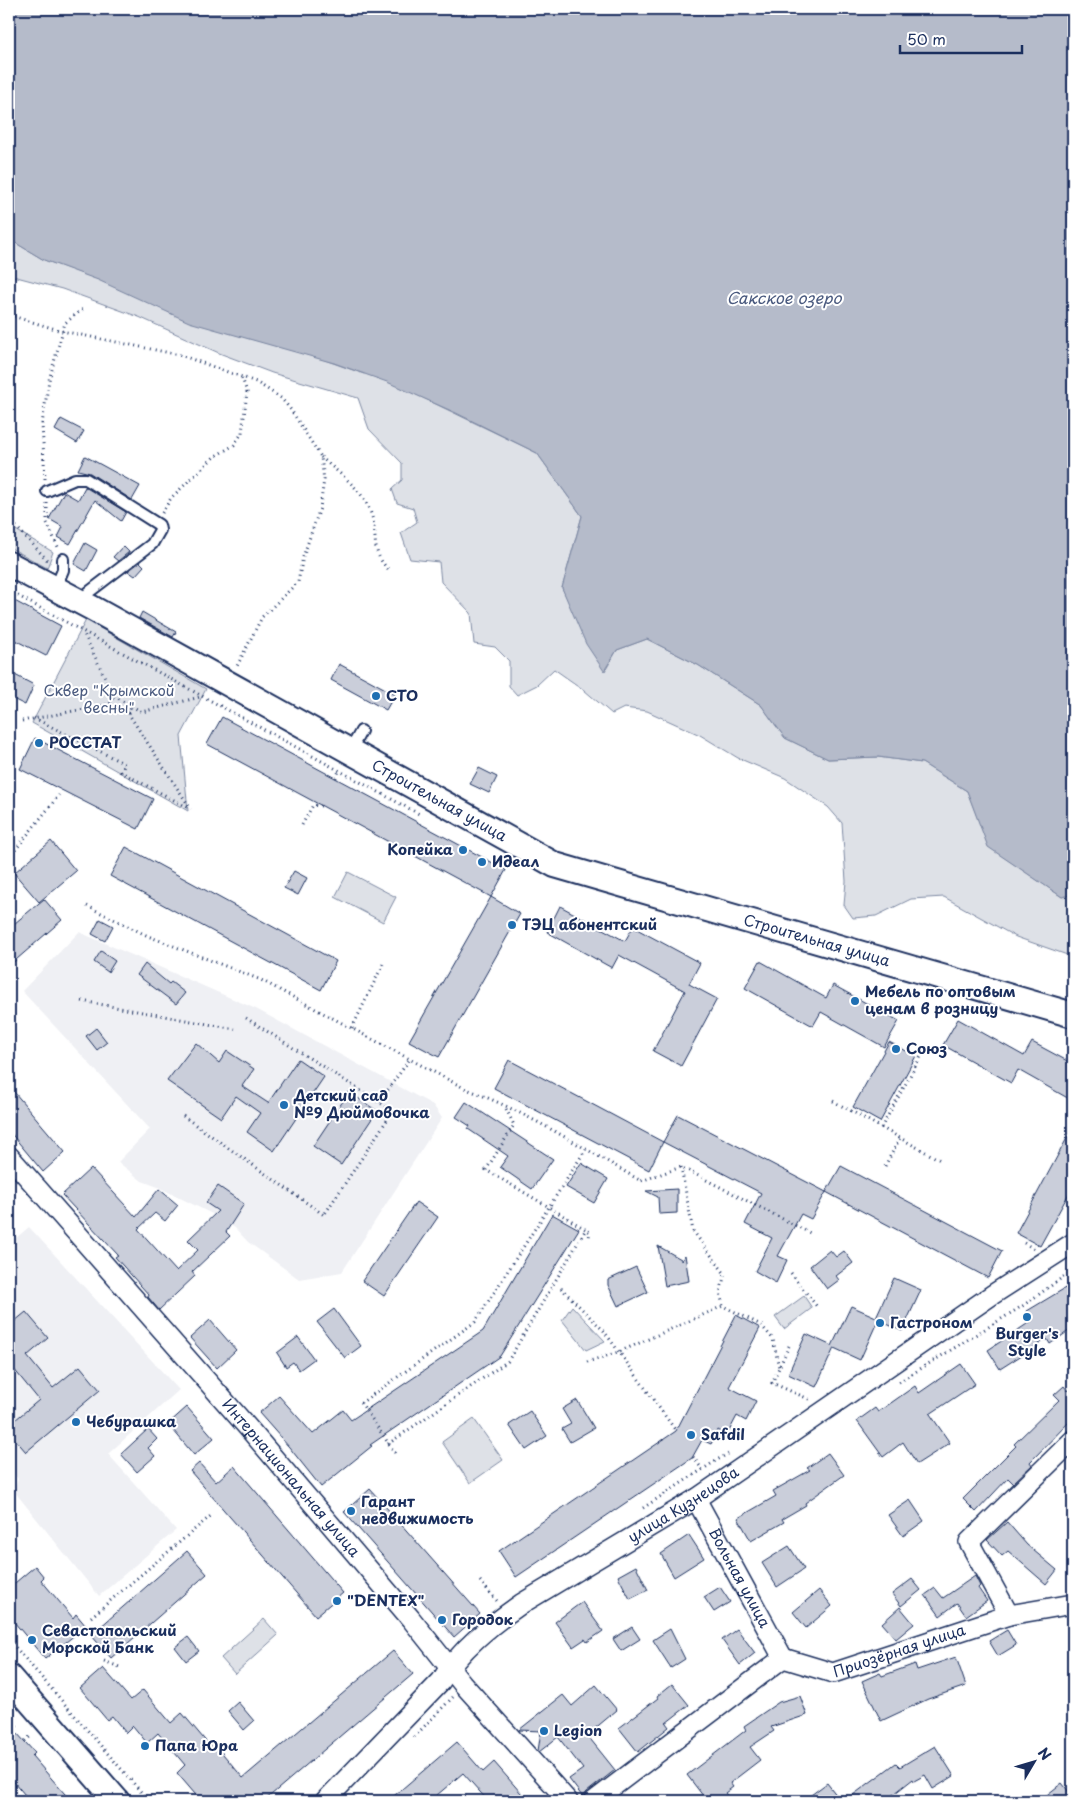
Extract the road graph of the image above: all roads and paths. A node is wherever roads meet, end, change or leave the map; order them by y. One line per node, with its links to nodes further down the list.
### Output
1 (83, 309): 3 (path)
2 (9, 315): 3 (path)
3 (62, 332): 4 (path); 6 (path)
4 (242, 377): 5 (path); 8 (path)
5 (321, 457): 11 (path); 17 (path)
6 (46, 491): 8 (lane); 9 (path)
7 (9, 519): 12 (path)
8 (157, 522): 14 (lane)
9 (63, 559): 12 (lane)
10 (9, 564): 12 (street, Строительная улица)
11 (388, 569)
12 (57, 584): 14 (street, Строительная улица)
13 (9, 591): 15 (path)
14 (82, 603): 17 (street, Строительная улица)
15 (77, 628)
16 (83, 631): 18 (path)
17 (229, 684): 25 (street, Строительная улица)
18 (114, 696): 20 (path); 21 (path)
19 (200, 696): 21 (path)
20 (110, 704): 22 (path); 23 (path)
21 (131, 706): 22 (path)
22 (128, 713): 23 (path)
23 (34, 718): 24 (path)
24 (22, 721)
25 (350, 751): 26 (path); 34 (street, Строительная улица)
26 (336, 778)
27 (59, 795): 30 (path)
28 (321, 806): 29 (path)
29 (302, 826)
30 (9, 858)
31 (87, 906): 36 (path)
32 (383, 964): 36 (path)
33 (82, 1001): 37 (path)
34 (1073, 1015)
35 (246, 1018): 41 (path)
36 (352, 1028): 39 (path)
37 (235, 1029)
38 (924, 1051): 44 (path)
39 (410, 1059): 41 (path); 42 (path)
40 (833, 1101): 44 (path)
41 (379, 1102): 43 (path)
42 (504, 1106): 46 (path); 51 (path)
43 (183, 1116)
44 (881, 1128): 45 (path)
45 (900, 1138): 48 (path); 49 (path)
46 (586, 1149): 50 (path); 51 (path)
47 (9, 1156): 82 (street, Интернациональная улица)
48 (940, 1160)
49 (885, 1166)
50 (680, 1168): 53 (path); 58 (path)
51 (549, 1207): 52 (path); 67 (path)
52 (586, 1230): 54 (path); 67 (path)
53 (812, 1234)
54 (588, 1238)
55 (1073, 1243): 71 (street, улица Кузнецова)
56 (790, 1273): 59 (path)
57 (561, 1288): 61 (path)
58 (723, 1306): 61 (path); 63 (path)
59 (818, 1308)
60 (789, 1346): 63 (path)
61 (619, 1352): 62 (path); 65 (path)
62 (587, 1362)
63 (779, 1368): 64 (path)
64 (814, 1402)
65 (676, 1431)
66 (1073, 1440): 76 (street)
67 (388, 1444): 68 (path)
68 (395, 1454)
69 (693, 1458): 70 (path)
70 (702, 1469)
71 (696, 1499): 79 (street, Вольная улица); 82 (street, улица Кузнецова)
72 (213, 1514): 77 (path)
73 (480, 1581): 75 (path)
74 (1073, 1604): 76 (street, Приозёрная улица)
75 (500, 1605)
76 (1010, 1614): 79 (street, Приозёрная улица)
77 (91, 1618)
78 (9, 1640): 89 (path)
79 (783, 1658): 92 (street)
80 (104, 1661): 81 (path)
81 (122, 1668)
82 (449, 1668): 90 (street, улица Кузнецова); 91 (street, Интернациональная улица)
83 (9, 1677): 88 (street)
84 (20, 1722): 85 (path)
85 (9, 1732)
86 (32, 1735): 87 (path)
87 (24, 1741)
88 (117, 1801)
89 (149, 1801)
90 (325, 1801)
91 (568, 1801)
92 (594, 1801)

